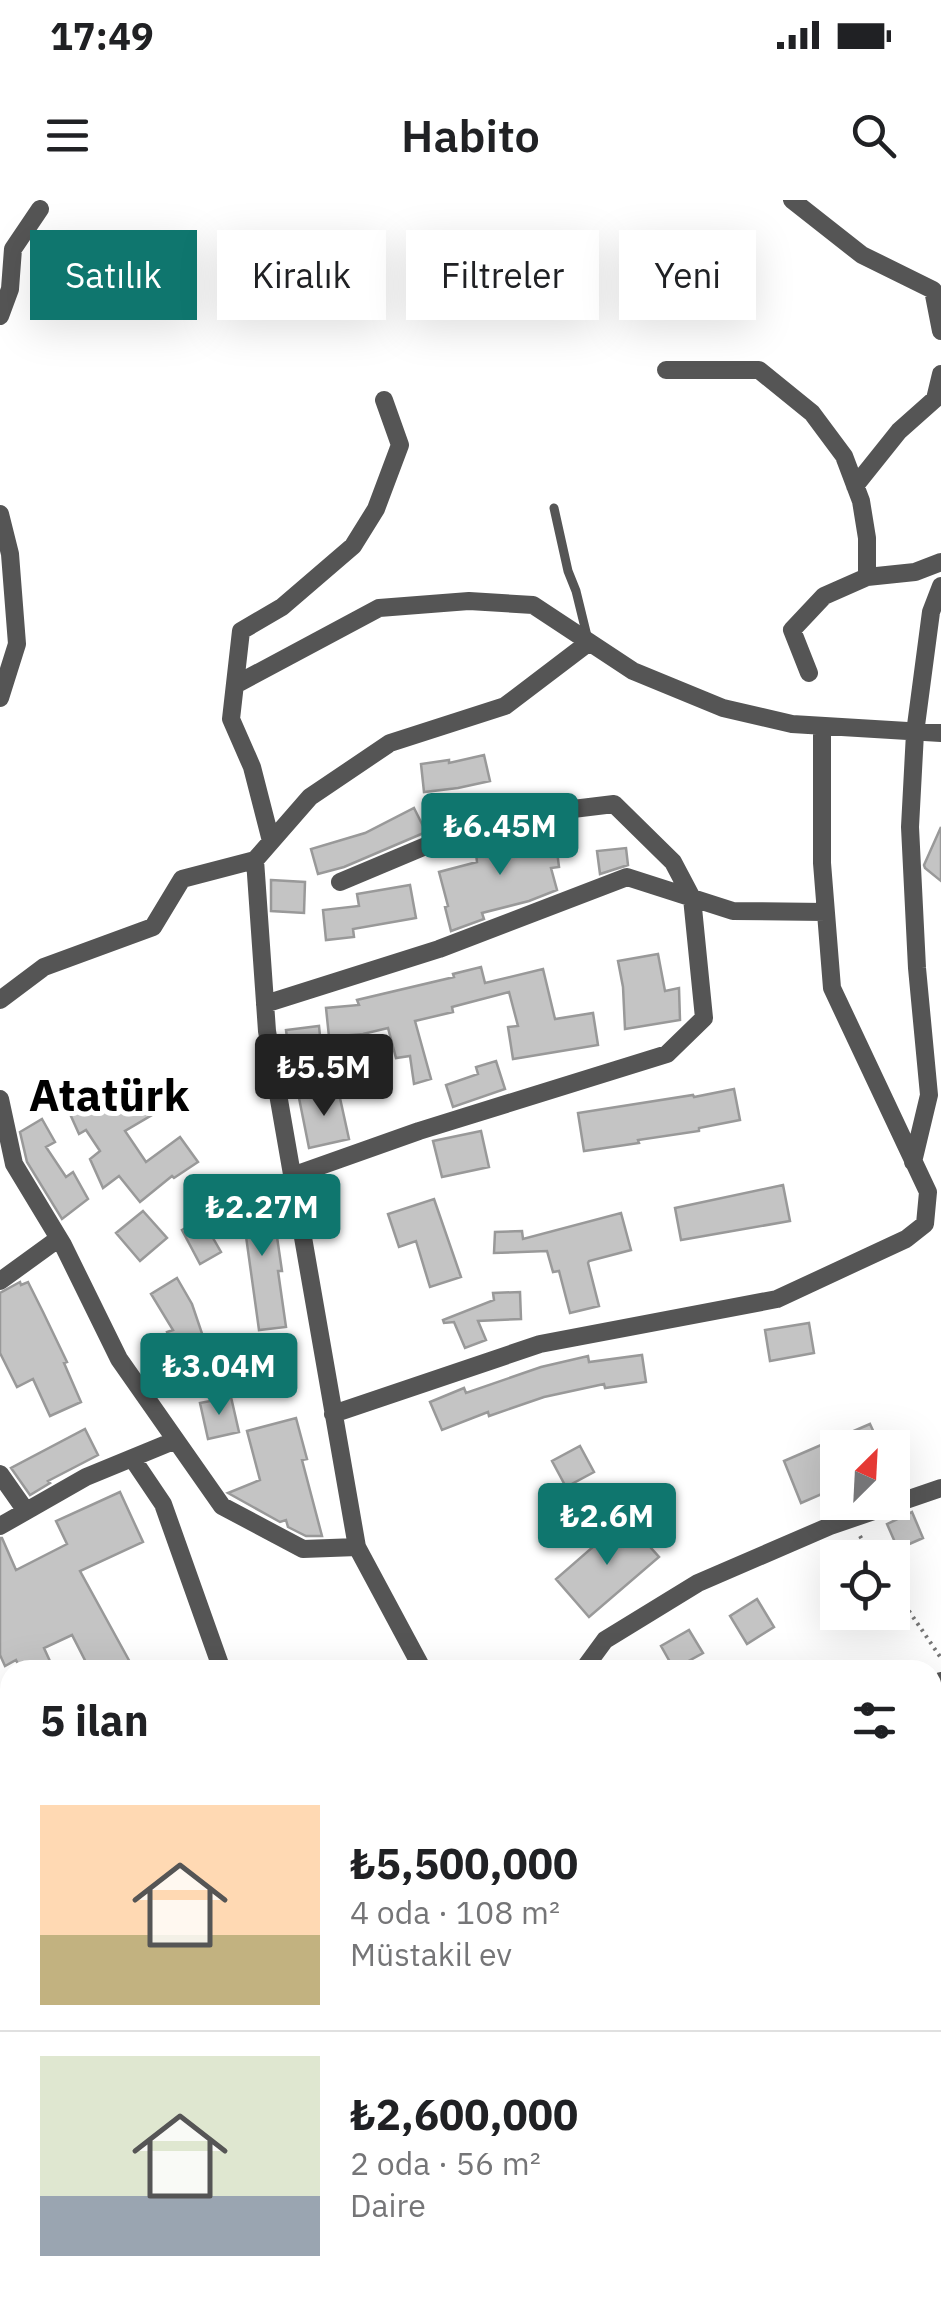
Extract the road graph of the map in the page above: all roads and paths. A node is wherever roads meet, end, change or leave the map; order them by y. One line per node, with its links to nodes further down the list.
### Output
1 (792, 200): 4 (street)
2 (40, 209): 3 (street)
3 (0, 316)
4 (941, 331)
5 (666, 370): 8 (street)
6 (941, 374): 8 (street)
7 (384, 400): 16 (street)
8 (856, 486): 12 (street)
9 (554, 508): 14 (lane)
10 (0, 514): 17 (street)
11 (941, 562): 12 (street)
12 (867, 577): 15 (street)
13 (941, 586): 19 (street)
14 (588, 643): 16 (street); 18 (street); 21 (street)
15 (809, 673)
16 (235, 685): 21 (street)
17 (0, 698)
18 (822, 726): 19 (street); 25 (street)
19 (916, 733): 20 (street); 30 (street)
20 (941, 733)
21 (271, 842): 22 (street)
22 (255, 860): 26 (street); 27 (street)
23 (340, 882): 24 (street)
24 (692, 898): 25 (street); 27 (street); 31 (street)
25 (826, 912): 30 (street)
26 (0, 1000)
27 (265, 1004): 31 (street)
28 (0, 1099): 29 (street)
29 (0, 1111): 33 (street)
30 (913, 1162): 32 (street)
31 (292, 1176): 35 (street)
32 (935, 1199): 35 (street)
33 (58, 1238): 34 (street); 36 (street)
34 (0, 1281)
35 (333, 1414): 42 (street)
36 (176, 1440): 37 (street); 42 (street)
37 (132, 1458): 40 (street); 45 (street)
38 (0, 1474): 40 (street)
39 (941, 1488): 47 (street)
40 (26, 1511): 41 (street)
41 (0, 1526)
42 (356, 1547): 46 (street)
43 (910, 1612): 44 (path)
44 (941, 1658)
45 (218, 1660)
46 (418, 1660)
47 (590, 1660)

